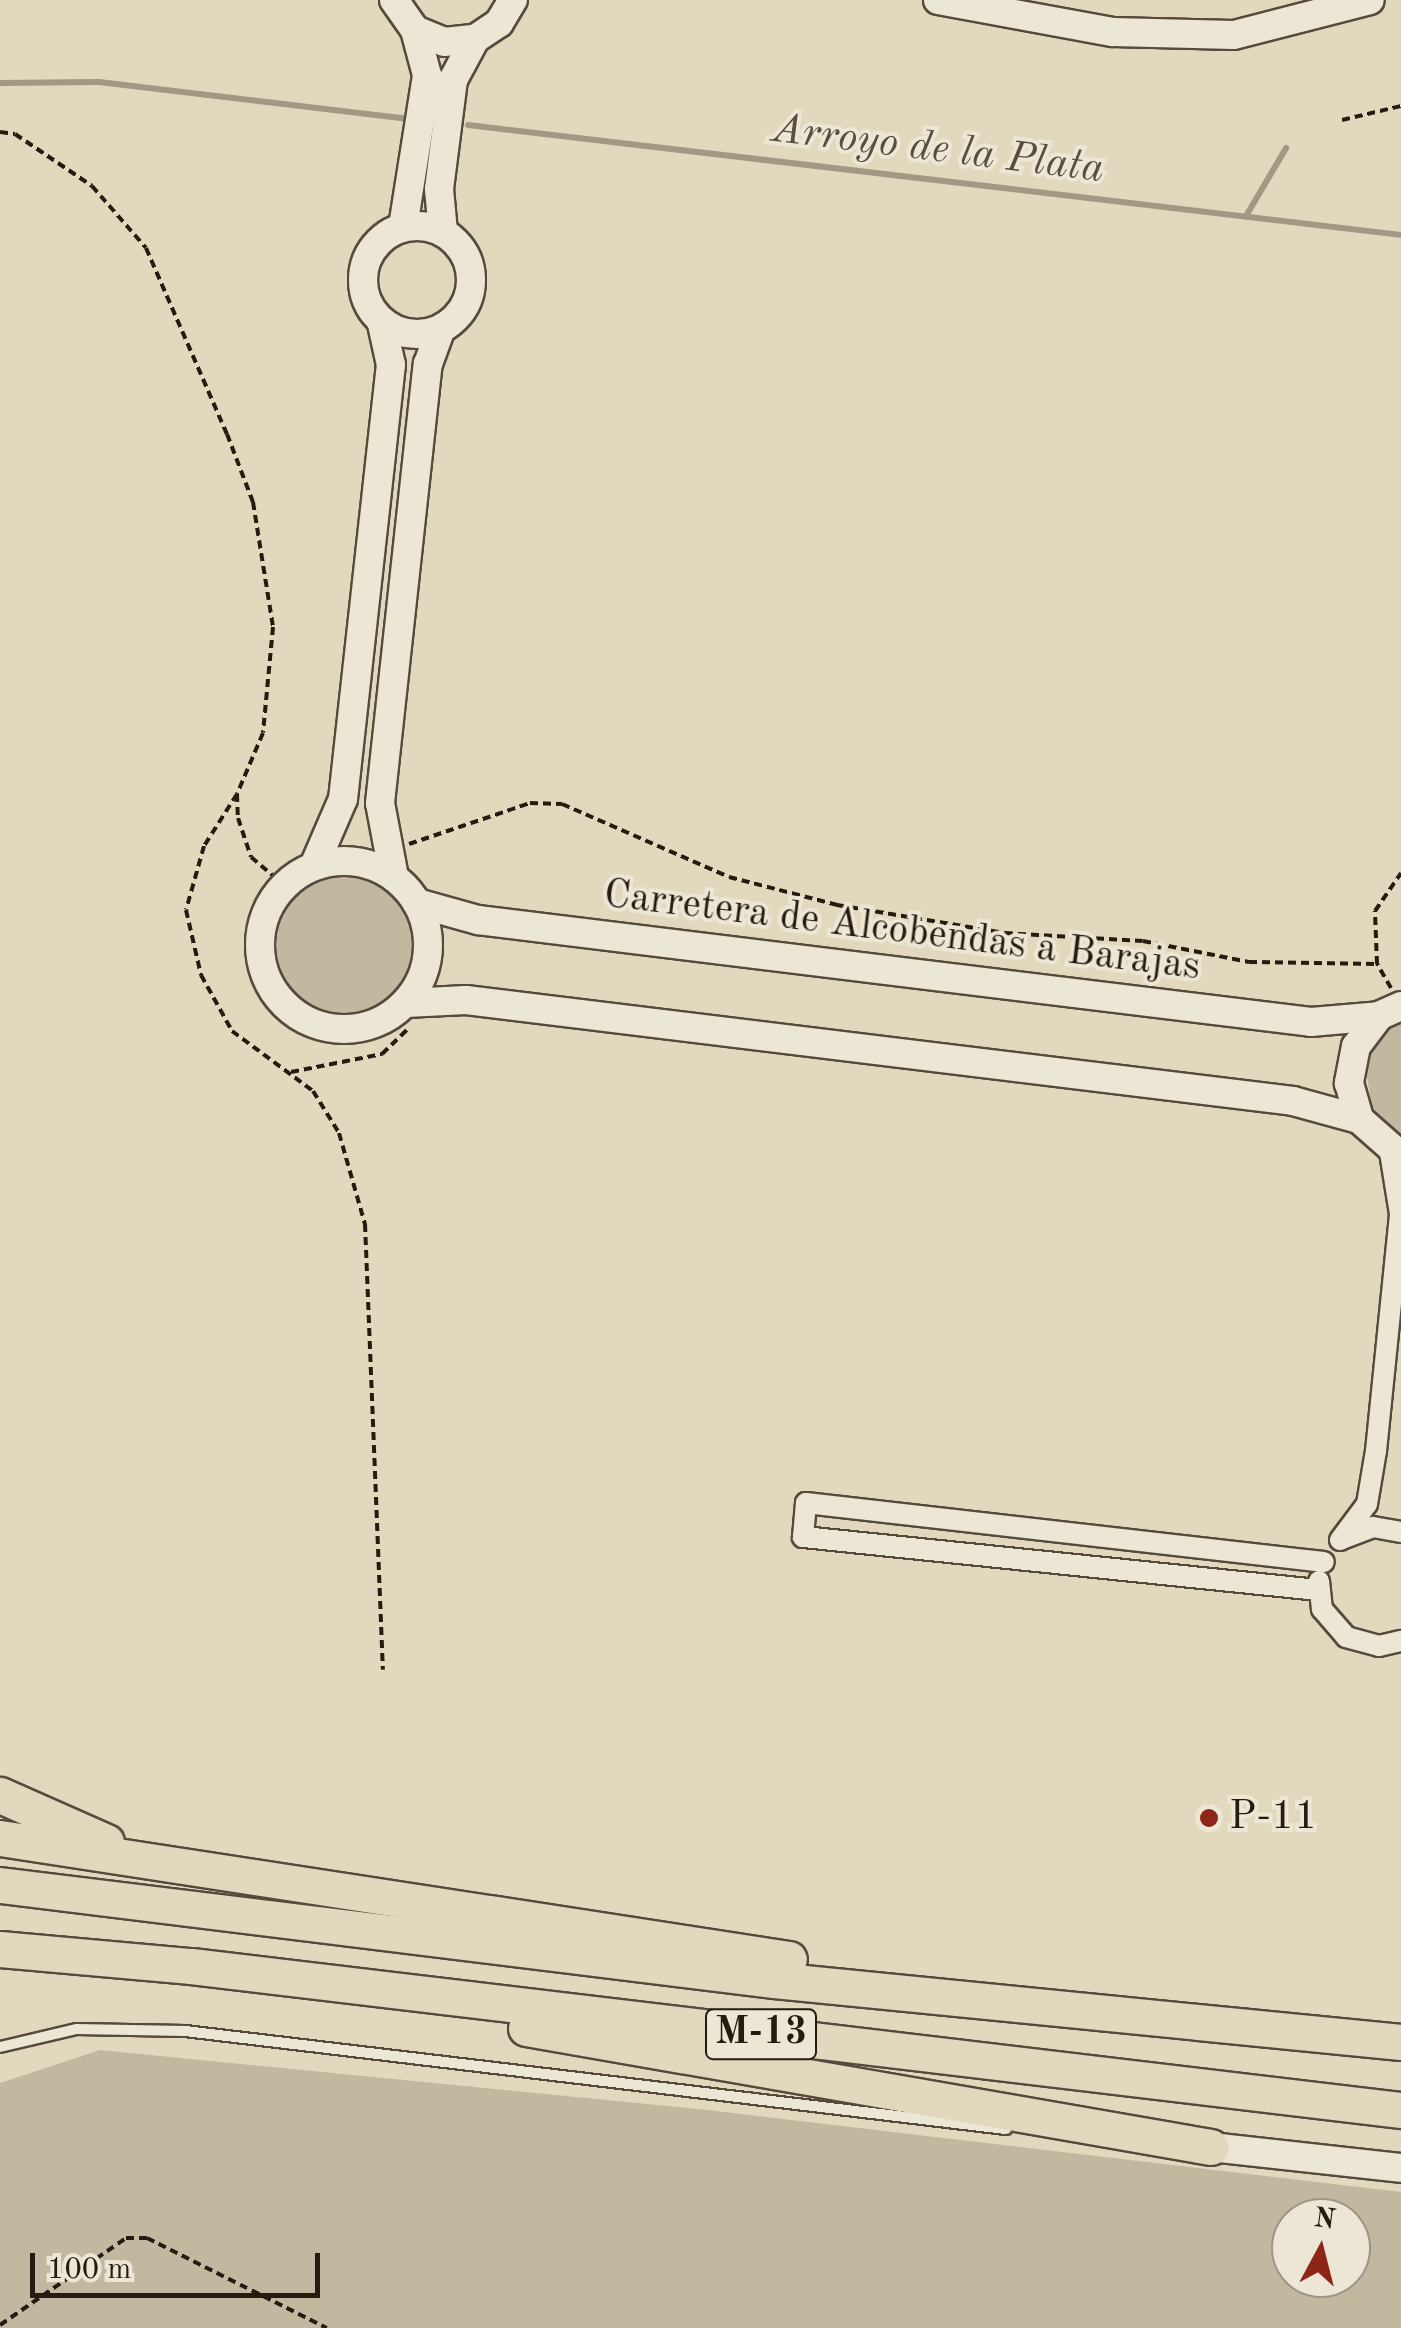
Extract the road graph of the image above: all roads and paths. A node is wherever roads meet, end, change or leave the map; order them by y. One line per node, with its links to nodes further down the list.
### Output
1 (394, 0): 5 (street)
2 (513, 0): 6 (street)
3 (938, 0): 4 (street)
4 (1370, 0)
5 (415, 30): 6 (street); 10 (street)
6 (475, 39): 11 (street)
7 (1401, 106): 8 (path)
8 (1342, 120)
9 (0, 132): 14 (path)
10 (403, 227): 11 (street); 12 (street)
11 (444, 232): 13 (street)
12 (382, 324): 13 (street); 16 (street)
13 (440, 331): 15 (street)
14 (237, 794): 18 (path); 30 (path)
15 (392, 865): 16 (street); 19 (street); 20 (path)
16 (314, 866): 18 (street)
17 (1401, 873): 20 (path)
18 (284, 885): 21 (street)
19 (418, 903): 21 (street); 22 (street, Carretera de Alcobendas a Barajas)
20 (1377, 964): 22 (path)
21 (406, 1004): 23 (street)
22 (1392, 1005): 23 (street)
23 (1359, 1119): 24 (street)
24 (1396, 1154): 26 (street)
25 (1401, 1532): 26 (street)
26 (1340, 1540): 27 (street)
27 (1324, 1562): 28 (street); 28 (street)
28 (1318, 1590): 29 (street)
29 (1401, 1641)
30 (383, 1670)
31 (0, 1795): 33 (highway)
32 (0, 1838): 33 (highway)
33 (232, 1874): 37 (highway)
34 (0, 1885): 37 (highway, M-13)
35 (0, 1949): 36 (highway, M-13)
36 (121, 1964): 40 (highway, M-13); 43 (highway)
37 (1131, 2010): 38 (highway, M-13)
38 (1401, 2042)
39 (0, 2047): 41 (lane)
40 (1401, 2110)
41 (1016, 2130)
42 (1036, 2132): 43 (lane)
43 (1211, 2146): 44 (street)
44 (1401, 2168)
45 (0, 2325): 46 (path)
46 (326, 2328)

